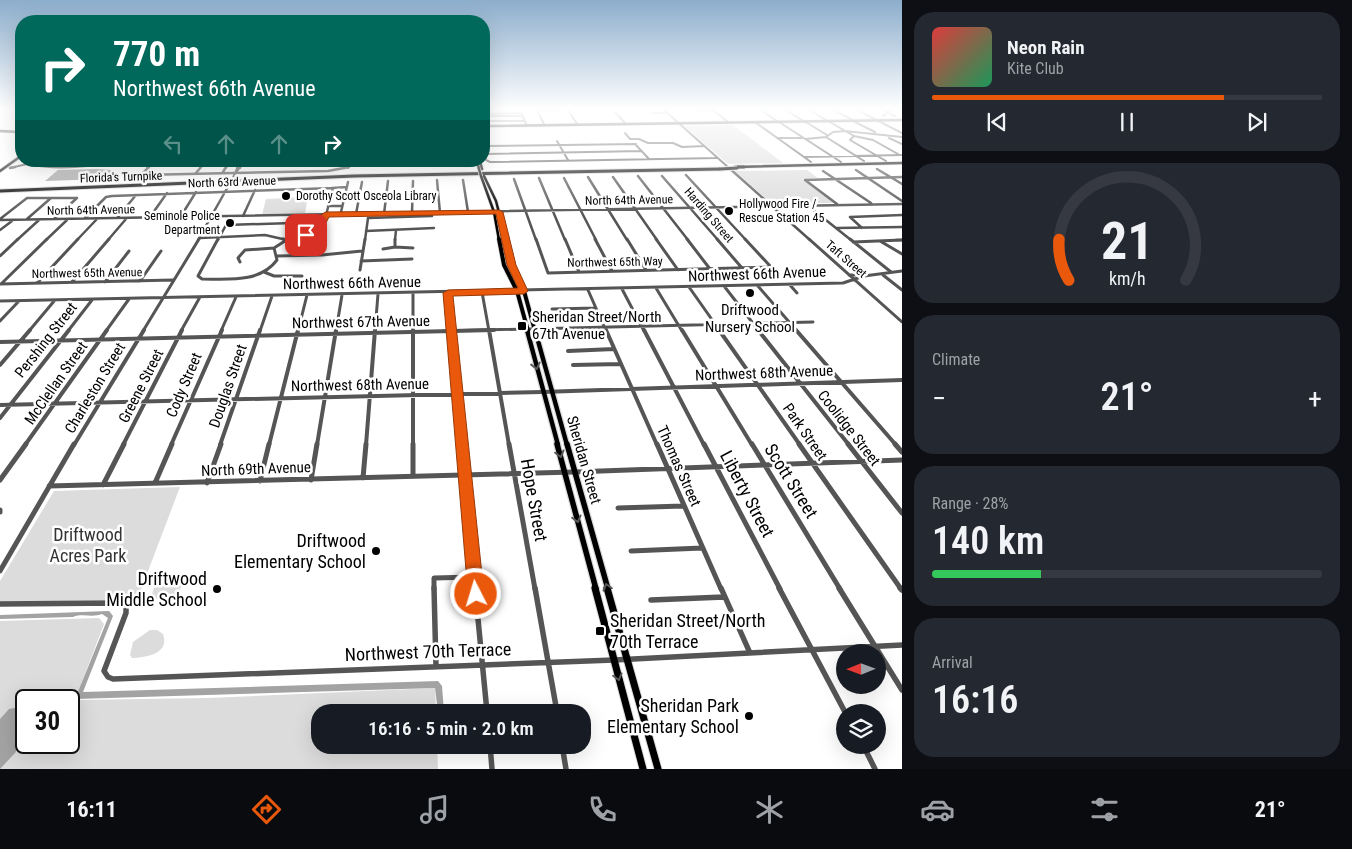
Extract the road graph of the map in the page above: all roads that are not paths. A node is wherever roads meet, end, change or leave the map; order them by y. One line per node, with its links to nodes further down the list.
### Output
1 (560, 145): 13 (street)
2 (526, 146): 11 (street)
3 (638, 146): 12 (street)
4 (682, 146): 5 (street)
5 (704, 146): 20 (street, Taft Street)
6 (788, 146): 19 (street)
7 (817, 146): 16 (street)
8 (840, 146): 17 (street)
9 (860, 146): 18 (street)
10 (884, 146): 15 (street)
11 (490, 147)
12 (642, 151): 13 (street); 22 (street)
13 (564, 153): 14 (street); 23 (street)
14 (490, 154)
15 (901, 155): 18 (street)
16 (833, 156): 17 (street); 19 (street); 28 (street)
17 (855, 156): 18 (street); 24 (street)
18 (878, 156): 25 (street)
19 (804, 157): 27 (street)
20 (717, 158): 22 (street); 81 (street, Taft Street)
21 (15, 159): 38 (main road)
22 (648, 159): 23 (street)
23 (568, 160): 26 (street)
24 (864, 161)
25 (886, 161)
26 (490, 162)
27 (811, 162)
28 (841, 162)
29 (902, 164): 69 (highway, Florida's Turnpike, bridge)
30 (15, 167): 37 (street)
31 (148, 167): 44 (street)
32 (201, 167): 44 (street)
33 (226, 167): 42 (street)
34 (240, 167): 43 (street)
35 (349, 167): 43 (street)
36 (480, 167): 46 (main road, Sheridan Street, bridge)
37 (10, 168)
38 (0, 169)
39 (876, 169): 51 (street)
40 (856, 170): 57 (street)
41 (823, 171): 56 (street)
42 (223, 172): 43 (street); 44 (street)
43 (236, 172): 53 (street)
44 (196, 173)
45 (686, 175): 83 (street)
46 (482, 176): 93 (main road, Sheridan Street); 94 (main road, Sheridan Street)
47 (613, 176): 87 (street)
48 (638, 176): 84 (street)
49 (662, 176): 85 (street, Harding Street)
50 (588, 177): 86 (street)
51 (891, 177): 52 (street); 57 (street); 66 (street)
52 (902, 177)
53 (233, 178)
54 (538, 178): 88 (street)
55 (564, 178): 89 (street)
56 (835, 178): 57 (street); 77 (street); 78 (street)
57 (867, 178): 76 (street)
58 (514, 179): 90 (street)
59 (438, 180): 96 (street)
60 (463, 180): 92 (street)
61 (413, 181): 95 (street)
62 (348, 182): 68 (street)
63 (362, 182): 98 (street)
64 (388, 182): 99 (street)
65 (230, 183): 71 (street, Charleston Street)
66 (902, 184)
67 (331, 187): 68 (street, North 63rd Avenue); 70 (street, North 63rd Avenue); 79 (street)
68 (347, 187): 80 (street)
69 (0, 190)
70 (255, 190): 71 (street, North 63rd Avenue); 102 (street)
71 (226, 191): 72 (street, North 63rd Avenue); 105 (street, Charleston Street)
72 (196, 192): 73 (street, North 63rd Avenue); 101 (street)
73 (167, 193): 74 (street, North 63rd Avenue); 104 (street)
74 (136, 195): 106 (street, North 63rd Avenue); 107 (street)
75 (52, 198): 108 (street); 109 (street); 111 (street)
76 (902, 202): 77 (street, North 64th Avenue)
77 (872, 204): 78 (street, North 64th Avenue)
78 (838, 205): 82 (street, North 64th Avenue)
79 (328, 206): 80 (street); 97 (street)
80 (342, 206): 91 (street)
81 (771, 206): 82 (street, North 64th Avenue); 83 (street, North 64th Avenue); 154 (street, Taft Street)
82 (807, 206): 119 (street)
83 (716, 207): 85 (street, North 64th Avenue); 143 (street, Northwest 65th Way)
84 (662, 208): 85 (street, North 64th Avenue); 87 (street, North 64th Avenue); 144 (street)
85 (689, 208): 143 (street, Harding Street)
86 (607, 209): 87 (street, North 64th Avenue); 89 (street, North 64th Avenue); 146 (street)
87 (635, 209): 147 (street)
88 (552, 210): 89 (street, North 64th Avenue); 90 (street, North 64th Avenue); 151 (street)
89 (580, 210): 148 (street)
90 (523, 211): 94 (street, North 64th Avenue); 151 (street, Northwest 65th Way)
91 (341, 212)
92 (468, 212): 93 (street, North 64th Avenue); 96 (street, North 64th Avenue)
93 (494, 212): 94 (street, North 64th Avenue); 174 (main road, Sheridan Street)
94 (499, 212): 175 (main road, Sheridan Street)
95 (412, 213): 96 (street, North 64th Avenue); 99 (street, North 64th Avenue)
96 (440, 213)
97 (326, 214): 98 (street, North 64th Avenue); 102 (street, North 64th Avenue); 116 (street)
98 (356, 214): 99 (street, North 64th Avenue)
99 (384, 214)
100 (902, 215): 120 (street)
101 (181, 216): 104 (street, North 64th Avenue); 105 (street, North 64th Avenue)
102 (244, 216): 105 (street, North 64th Avenue)
103 (432, 216): 123 (street)
104 (150, 217): 107 (street, North 64th Avenue)
105 (212, 217): 124 (street, Charleston Street)
106 (85, 218): 107 (street, North 64th Avenue); 109 (street, North 64th Avenue)
107 (117, 218)
108 (0, 219): 111 (street, North 64th Avenue)
109 (54, 219): 111 (street, North 64th Avenue)
110 (126, 219): 160 (street)
111 (26, 220)
112 (39, 220): 138 (street)
113 (67, 220): 164 (street)
114 (97, 220): 162 (street)
115 (12, 221): 121 (street)
116 (323, 222): 125 (street); 126 (street)
117 (902, 227): 120 (street)
118 (434, 228): 122 (street)
119 (836, 228): 120 (street); 129 (street)
120 (862, 228)
121 (0, 230)
122 (396, 230): 123 (street); 130 (street)
123 (366, 231): 136 (street)
124 (200, 238): 125 (street); 157 (street, Charleston Street)
125 (219, 238): 126 (street); 150 (street)
126 (287, 240): 131 (street)
127 (902, 240): 128 (street)
128 (880, 241): 129 (street); 137 (street)
129 (853, 242): 152 (street)
130 (395, 246): 132 (street); 133 (street)
131 (274, 248): 139 (street); 142 (street)
132 (413, 248)
133 (383, 249)
134 (129, 251): 161 (street)
135 (161, 251): 159 (street)
136 (362, 251): 139 (street); 141 (street)
137 (901, 254)
138 (0, 256)
139 (277, 256): 150 (street)
140 (412, 259): 141 (street)
141 (361, 261): 145 (street)
142 (240, 262)
143 (742, 268): 144 (street, Northwest 65th Way)
144 (710, 269): 147 (street, Northwest 65th Way)
145 (360, 270)
146 (646, 270): 147 (street, Northwest 65th Way); 148 (street, Northwest 65th Way)
147 (678, 270)
148 (612, 271): 151 (street, Northwest 65th Way)
149 (902, 271): 152 (street)
150 (264, 272): 156 (street)
151 (579, 272)
152 (891, 272): 153 (street)
153 (883, 274): 155 (street); 173 (street)
154 (849, 275): 155 (street); 158 (street, Taft Street)
155 (871, 275): 158 (street, Northwest 66th Avenue)
156 (302, 276)
157 (174, 280): 159 (street, Northwest 65th Avenue); 186 (street, Charleston Street)
158 (855, 280): 163 (street, Northwest 66th Avenue); 171 (street, Taft Street)
159 (140, 281): 161 (street, Northwest 65th Avenue)
160 (71, 282): 161 (street, Northwest 65th Avenue); 162 (street, Northwest 65th Avenue)
161 (105, 282)
162 (37, 283): 164 (street, Northwest 65th Avenue)
163 (844, 283): 165 (street, Northwest 66th Avenue); 171 (street)
164 (0, 284)
165 (789, 284): 166 (street, Northwest 66th Avenue); 178 (street)
166 (757, 285): 167 (street, Northwest 66th Avenue); 195 (street)
167 (724, 286): 168 (street, Northwest 66th Avenue); 198 (street, Coolidge Street)
168 (689, 287): 169 (street, Northwest 66th Avenue); 199 (street, Park Street)
169 (656, 288): 170 (street, Northwest 66th Avenue); 200 (street, Scott Street)
170 (622, 289): 172 (street, Northwest 66th Avenue); 201 (street, Liberty Street)
171 (864, 289): 197 (street, Taft Street)
172 (588, 290): 175 (street, Northwest 66th Avenue); 192 (street, Thomas Street)
173 (902, 290)
174 (517, 291): 175 (street, Northwest 66th Avenue); 176 (street, Northwest 66th Avenue); 203 (main road, Sheridan Street)
175 (524, 291): 204 (main road, Sheridan Street)
176 (482, 292): 177 (street, Northwest 66th Avenue); 205 (street, Hope Street)
177 (448, 293): 180 (street, Northwest 66th Avenue); 207 (street)
178 (797, 293)
179 (378, 294): 180 (street, Northwest 66th Avenue); 182 (street, Northwest 66th Avenue); 208 (street)
180 (412, 294): 206 (street)
181 (307, 295): 182 (street, Northwest 66th Avenue); 183 (street, Northwest 66th Avenue); 210 (street)
182 (342, 295): 209 (street)
183 (272, 296): 185 (street, Northwest 66th Avenue); 211 (street, Douglas Street)
184 (200, 297): 185 (street, Northwest 66th Avenue); 186 (street, Northwest 66th Avenue); 213 (street, Greene Street)
185 (236, 297): 212 (street, Cody Street)
186 (163, 298): 187 (street, Northwest 66th Avenue); 214 (street, Charleston Street)
187 (129, 299): 189 (street, Northwest 66th Avenue); 216 (street, McClellan Street)
188 (55, 300): 189 (street, Northwest 66th Avenue); 191 (street, Northwest 66th Avenue); 217 (street)
189 (92, 300): 215 (street, Pershing Street)
190 (0, 301): 191 (street, Northwest 66th Avenue)
191 (19, 301): 194 (street)
192 (595, 308): 193 (street); 202 (street, Thomas Street)
193 (552, 309)
194 (0, 321)
195 (789, 322): 196 (street, Northwest 67th Avenue); 198 (street, Northwest 67th Avenue); 225 (street)
196 (813, 322)
197 (902, 322)
198 (753, 324): 199 (street, Northwest 67th Avenue); 226 (street, Coolidge Street)
199 (716, 325): 200 (street, Northwest 67th Avenue); 227 (street, Park Street)
200 (678, 326): 201 (street, Northwest 67th Avenue); 228 (street, Scott Street)
201 (642, 327): 202 (street, Northwest 67th Avenue); 229 (street, Liberty Street)
202 (604, 328): 204 (street, Northwest 67th Avenue); 219 (street, Thomas Street)
203 (527, 330): 204 (street, Northwest 67th Avenue); 205 (street, Northwest 67th Avenue); 232 (main road, Sheridan Street, one-way to 232)
204 (535, 330): 231 (main road, Sheridan Street)
205 (488, 331): 207 (street, Northwest 67th Avenue); 233 (street, Hope Street)
206 (413, 332): 207 (street, Northwest 67th Avenue); 208 (street, Northwest 67th Avenue); 235 (street)
207 (451, 332): 234 (street)
208 (374, 333): 209 (street, Northwest 67th Avenue); 236 (street)
209 (334, 334): 210 (street, Northwest 67th Avenue); 237 (street)
210 (296, 335): 211 (street, Northwest 67th Avenue); 238 (street)
211 (257, 336): 212 (street, Northwest 67th Avenue); 239 (street, Douglas Street)
212 (218, 337): 213 (street, Northwest 67th Avenue); 240 (street, Cody Street)
213 (178, 338): 214 (street, Northwest 67th Avenue); 241 (street, Greene Street)
214 (138, 339): 216 (street, Northwest 67th Avenue); 242 (street, Charleston Street)
215 (60, 340): 216 (street, Northwest 67th Avenue); 217 (street, Northwest 67th Avenue); 245 (street, Pershing Street)
216 (100, 340): 243 (street, McClellan Street)
217 (20, 341): 218 (street, Northwest 67th Avenue); 221 (street)
218 (0, 342)
219 (614, 349): 220 (street); 222 (street, Thomas Street)
220 (568, 351)
221 (0, 364)
222 (620, 364): 223 (street); 230 (street, Thomas Street)
223 (573, 365)
224 (901, 380): 225 (street, Northwest 68th Avenue)
225 (841, 382): 226 (street, Northwest 68th Avenue); 247 (street)
226 (799, 383): 227 (street, Northwest 68th Avenue); 249 (street, Coolidge Street)
227 (758, 384): 228 (street, Northwest 68th Avenue); 250 (street, Park Street)
228 (716, 386): 229 (street, Northwest 68th Avenue); 251 (street, Scott Street)
229 (674, 387): 230 (street, Northwest 68th Avenue); 252 (street, Liberty Street)
230 (631, 388): 231 (street, Northwest 68th Avenue); 253 (street, Thomas Street)
231 (552, 391): 232 (street, Northwest 68th Avenue); 255 (main road, Sheridan Street)
232 (542, 392): 233 (street, Northwest 68th Avenue); 254 (main road, Sheridan Street, one-way to 254)
233 (500, 393): 234 (street, Northwest 68th Avenue); 256 (street, Hope Street)
234 (457, 394): 235 (street, Northwest 68th Avenue); 257 (street)
235 (413, 395): 236 (street, Northwest 68th Avenue); 258 (street)
236 (369, 396): 237 (street, Northwest 68th Avenue); 259 (street)
237 (325, 397): 238 (street, Northwest 68th Avenue); 261 (street)
238 (281, 398): 239 (street, Northwest 68th Avenue); 262 (street)
239 (236, 399): 240 (street, Northwest 68th Avenue); 264 (street, Douglas Street)
240 (191, 400): 241 (street, Northwest 68th Avenue); 263 (street, Cody Street)
241 (146, 401): 242 (street, Northwest 68th Avenue); 265 (street, Greene Street)
242 (100, 402): 243 (street, Northwest 68th Avenue); 266 (street, Charleston Street)
243 (56, 404): 245 (street, Northwest 68th Avenue); 260 (street, McClellan Street)
244 (0, 405): 245 (street, Northwest 68th Avenue)
245 (11, 405): 246 (street, Pershing Street)
246 (0, 418)
247 (902, 452)
248 (902, 460): 249 (street, North 69th Avenue)
249 (861, 461): 250 (street, North 69th Avenue); 269 (street, Coolidge Street)
250 (812, 463): 251 (street, North 69th Avenue); 274 (street, Park Street)
251 (765, 465): 252 (street, North 69th Avenue); 279 (street, Scott Street)
252 (716, 466): 253 (street, North 69th Avenue); 283 (street, Liberty Street)
253 (667, 468): 255 (street, North 69th Avenue); 267 (street, Thomas Street)
254 (565, 472): 255 (street, North 69th Avenue); 256 (street, North 69th Avenue); 285 (main road, Sheridan Street, one-way to 285)
255 (574, 472): 286 (main road, Sheridan Street, one-way to 255)
256 (515, 474): 257 (street, North 69th Avenue); 287 (street, Hope Street)
257 (465, 475): 258 (street, North 69th Avenue); 273 (street)
258 (414, 476): 259 (street, North 69th Avenue)
259 (362, 478): 261 (street, North 69th Avenue)
260 (0, 480)
261 (312, 480): 262 (street, North 69th Avenue)
262 (260, 481): 264 (street, North 69th Avenue)
263 (155, 483): 264 (street, North 69th Avenue); 265 (street, North 69th Avenue)
264 (207, 483)
265 (103, 485): 266 (street, North 69th Avenue)
266 (49, 486): 272 (street, Charleston Street)
267 (683, 506): 268 (street); 270 (street, Thomas Street)
268 (618, 508)
269 (902, 513)
270 (702, 548): 271 (street); 275 (street, Thomas Street)
271 (632, 551)
272 (0, 571)
273 (474, 577): 289 (street); 290 (street)
274 (902, 590)
275 (724, 597): 276 (street); 284 (street, Thomas Street)
276 (651, 600)
277 (0, 604): 278 (street)
278 (126, 613): 290 (street, Northwest 70th Terrace)
279 (875, 644)
280 (886, 646): 281 (street, Northwest 70th Terrace)
281 (902, 646)
282 (836, 648): 283 (street, Northwest 70th Terrace)
283 (812, 650): 284 (street, Northwest 70th Terrace); 294 (street, Liberty Street)
284 (750, 653): 286 (street, Northwest 70th Terrace)
285 (614, 660): 286 (street, Northwest 70th Terrace); 287 (street, Northwest 70th Terrace); 300 (main road, Sheridan Street, one-way to 300)
286 (627, 660): 301 (main road, Sheridan Street)
287 (548, 663): 289 (street, Northwest 70th Terrace); 293 (street, Hope Street)
288 (886, 663): 291 (street, Scott Street)
289 (483, 665): 290 (street, Northwest 70th Terrace); 292 (street)
290 (436, 667)
291 (902, 690)
292 (486, 704)
293 (556, 704)
294 (841, 704)
295 (491, 754): 298 (street)
296 (564, 754): 299 (street)
297 (867, 754): 302 (street)
298 (492, 769)
299 (566, 769)
300 (643, 769)
301 (658, 769)
302 (875, 769)

